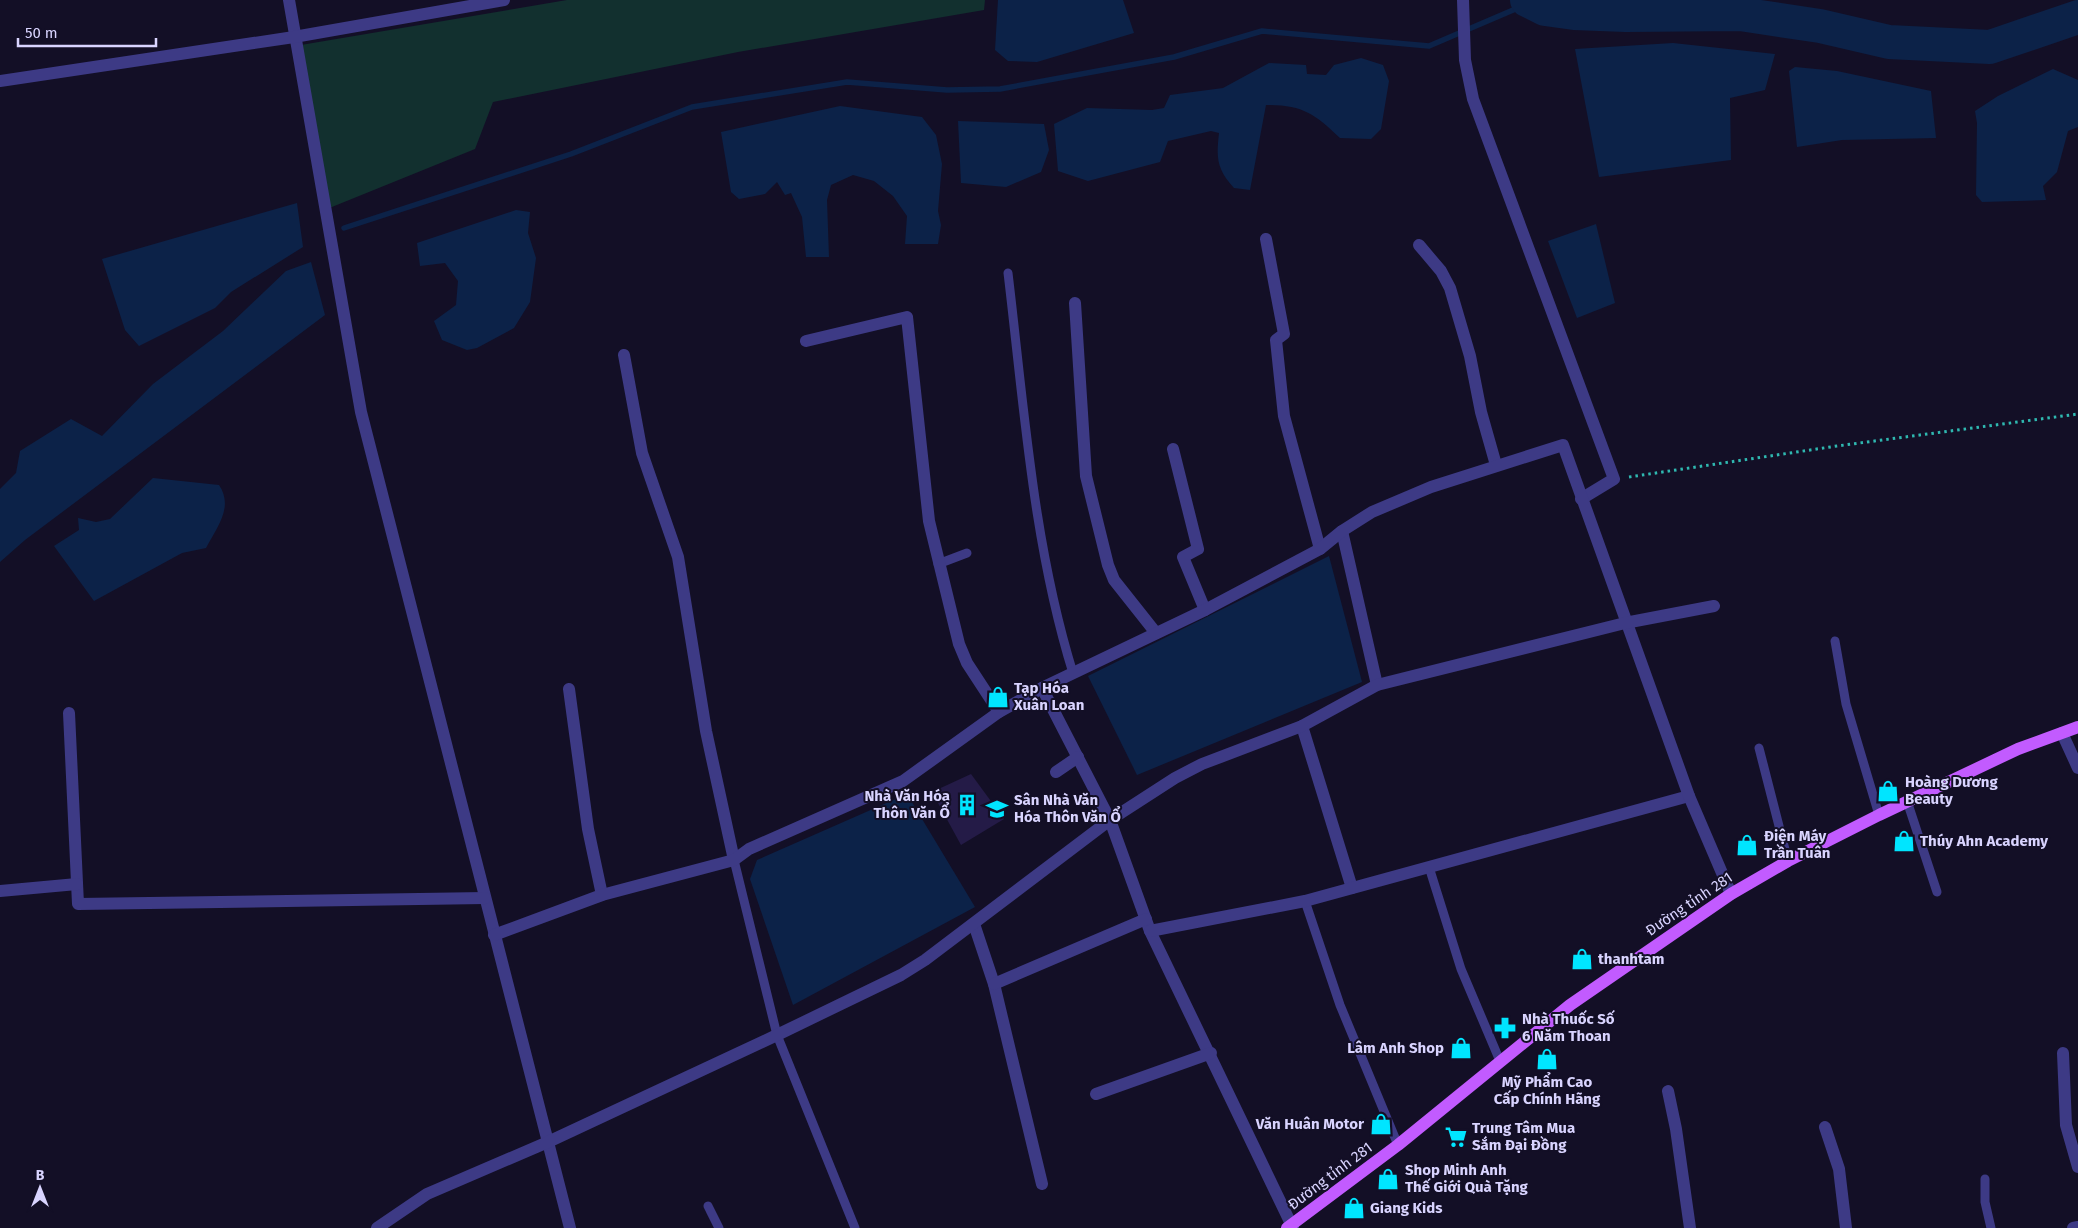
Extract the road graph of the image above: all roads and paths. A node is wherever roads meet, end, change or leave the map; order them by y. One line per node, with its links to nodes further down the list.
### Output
1 (289, 0): 4 (street)
2 (504, 0): 4 (street)
3 (1464, 0): 15 (street)
4 (294, 37): 5 (street); 52 (street)
5 (0, 81)
6 (1266, 239): 18 (street)
7 (1419, 245): 14 (street)
8 (1008, 272): 26 (lane)
9 (1075, 303): 24 (street)
10 (806, 341): 20 (street)
11 (624, 355): 43 (street)
12 (2078, 414): 15 (path)
13 (1173, 449): 22 (street)
14 (1496, 464): 16 (street); 17 (street)
15 (1614, 480): 16 (street)
16 (1582, 499): 23 (street)
17 (1342, 530): 18 (street); 27 (street)
18 (1320, 549): 22 (street)
19 (968, 553): 20 (lane)
20 (938, 564): 30 (street)
21 (1714, 606): 23 (street)
22 (1205, 610): 24 (street)
23 (1625, 623): 27 (street); 39 (street)
24 (1156, 633): 26 (street)
25 (1835, 641): 41 (lane)
26 (1073, 673): 28 (street)
27 (1377, 685): 32 (street)
28 (1042, 688): 30 (street); 36 (street)
29 (569, 689): 51 (street)
30 (999, 712): 43 (street)
31 (69, 713): 46 (street)
32 (1302, 726): 42 (street); 47 (street)
33 (2078, 727): 34 (main road, Đường tỉnh 281)
34 (2062, 733): 37 (street); 40 (main road, Đường tỉnh 281)
35 (1759, 748): 44 (lane)
36 (1078, 757): 38 (street); 42 (street)
37 (2078, 768)
38 (1056, 772)
39 (1689, 796): 45 (street); 50 (street)
40 (1907, 801): 41 (main road, Đường tỉnh 281); 49 (lane)
41 (1879, 814): 44 (main road, Đường tỉnh 281)
42 (1110, 820): 54 (street); 55 (street)
43 (734, 860): 51 (street); 58 (lane)
44 (1788, 861): 50 (main road, Đường tỉnh 281)
45 (1429, 867): 47 (street); 61 (lane)
46 (77, 884): 48 (street); 52 (street)
47 (1352, 888): 53 (street)
48 (0, 891)
49 (1937, 892)
50 (1731, 894): 61 (main road, Đường tỉnh 281)
51 (602, 895): 56 (street)
52 (485, 898): 56 (street)
53 (1305, 901): 55 (street); 66 (lane)
54 (974, 924): 57 (street); 58 (street)
55 (1148, 925): 57 (street); 59 (street)
56 (494, 935): 65 (street)
57 (994, 984): 69 (street)
58 (777, 1035): 65 (street); 76 (lane)
59 (1211, 1053): 63 (street); 71 (street)
60 (2063, 1053): 67 (street)
61 (1500, 1061): 66 (main road, Đường tỉnh 281)
62 (1668, 1091): 77 (street)
63 (1096, 1094)
64 (1825, 1127): 78 (street)
65 (548, 1142): 73 (street); 74 (street)
66 (1398, 1145): 71 (main road, Đường tỉnh 281)
67 (2078, 1167)
68 (1985, 1180): 79 (lane)
69 (1042, 1184)
70 (708, 1206): 75 (lane)
71 (1290, 1227)
72 (2078, 1227): 80 (street)
73 (376, 1228)
74 (570, 1228)
75 (718, 1228)
76 (854, 1228)
77 (1690, 1228)
78 (1846, 1228)
79 (1991, 1228)
80 (2073, 1228)

